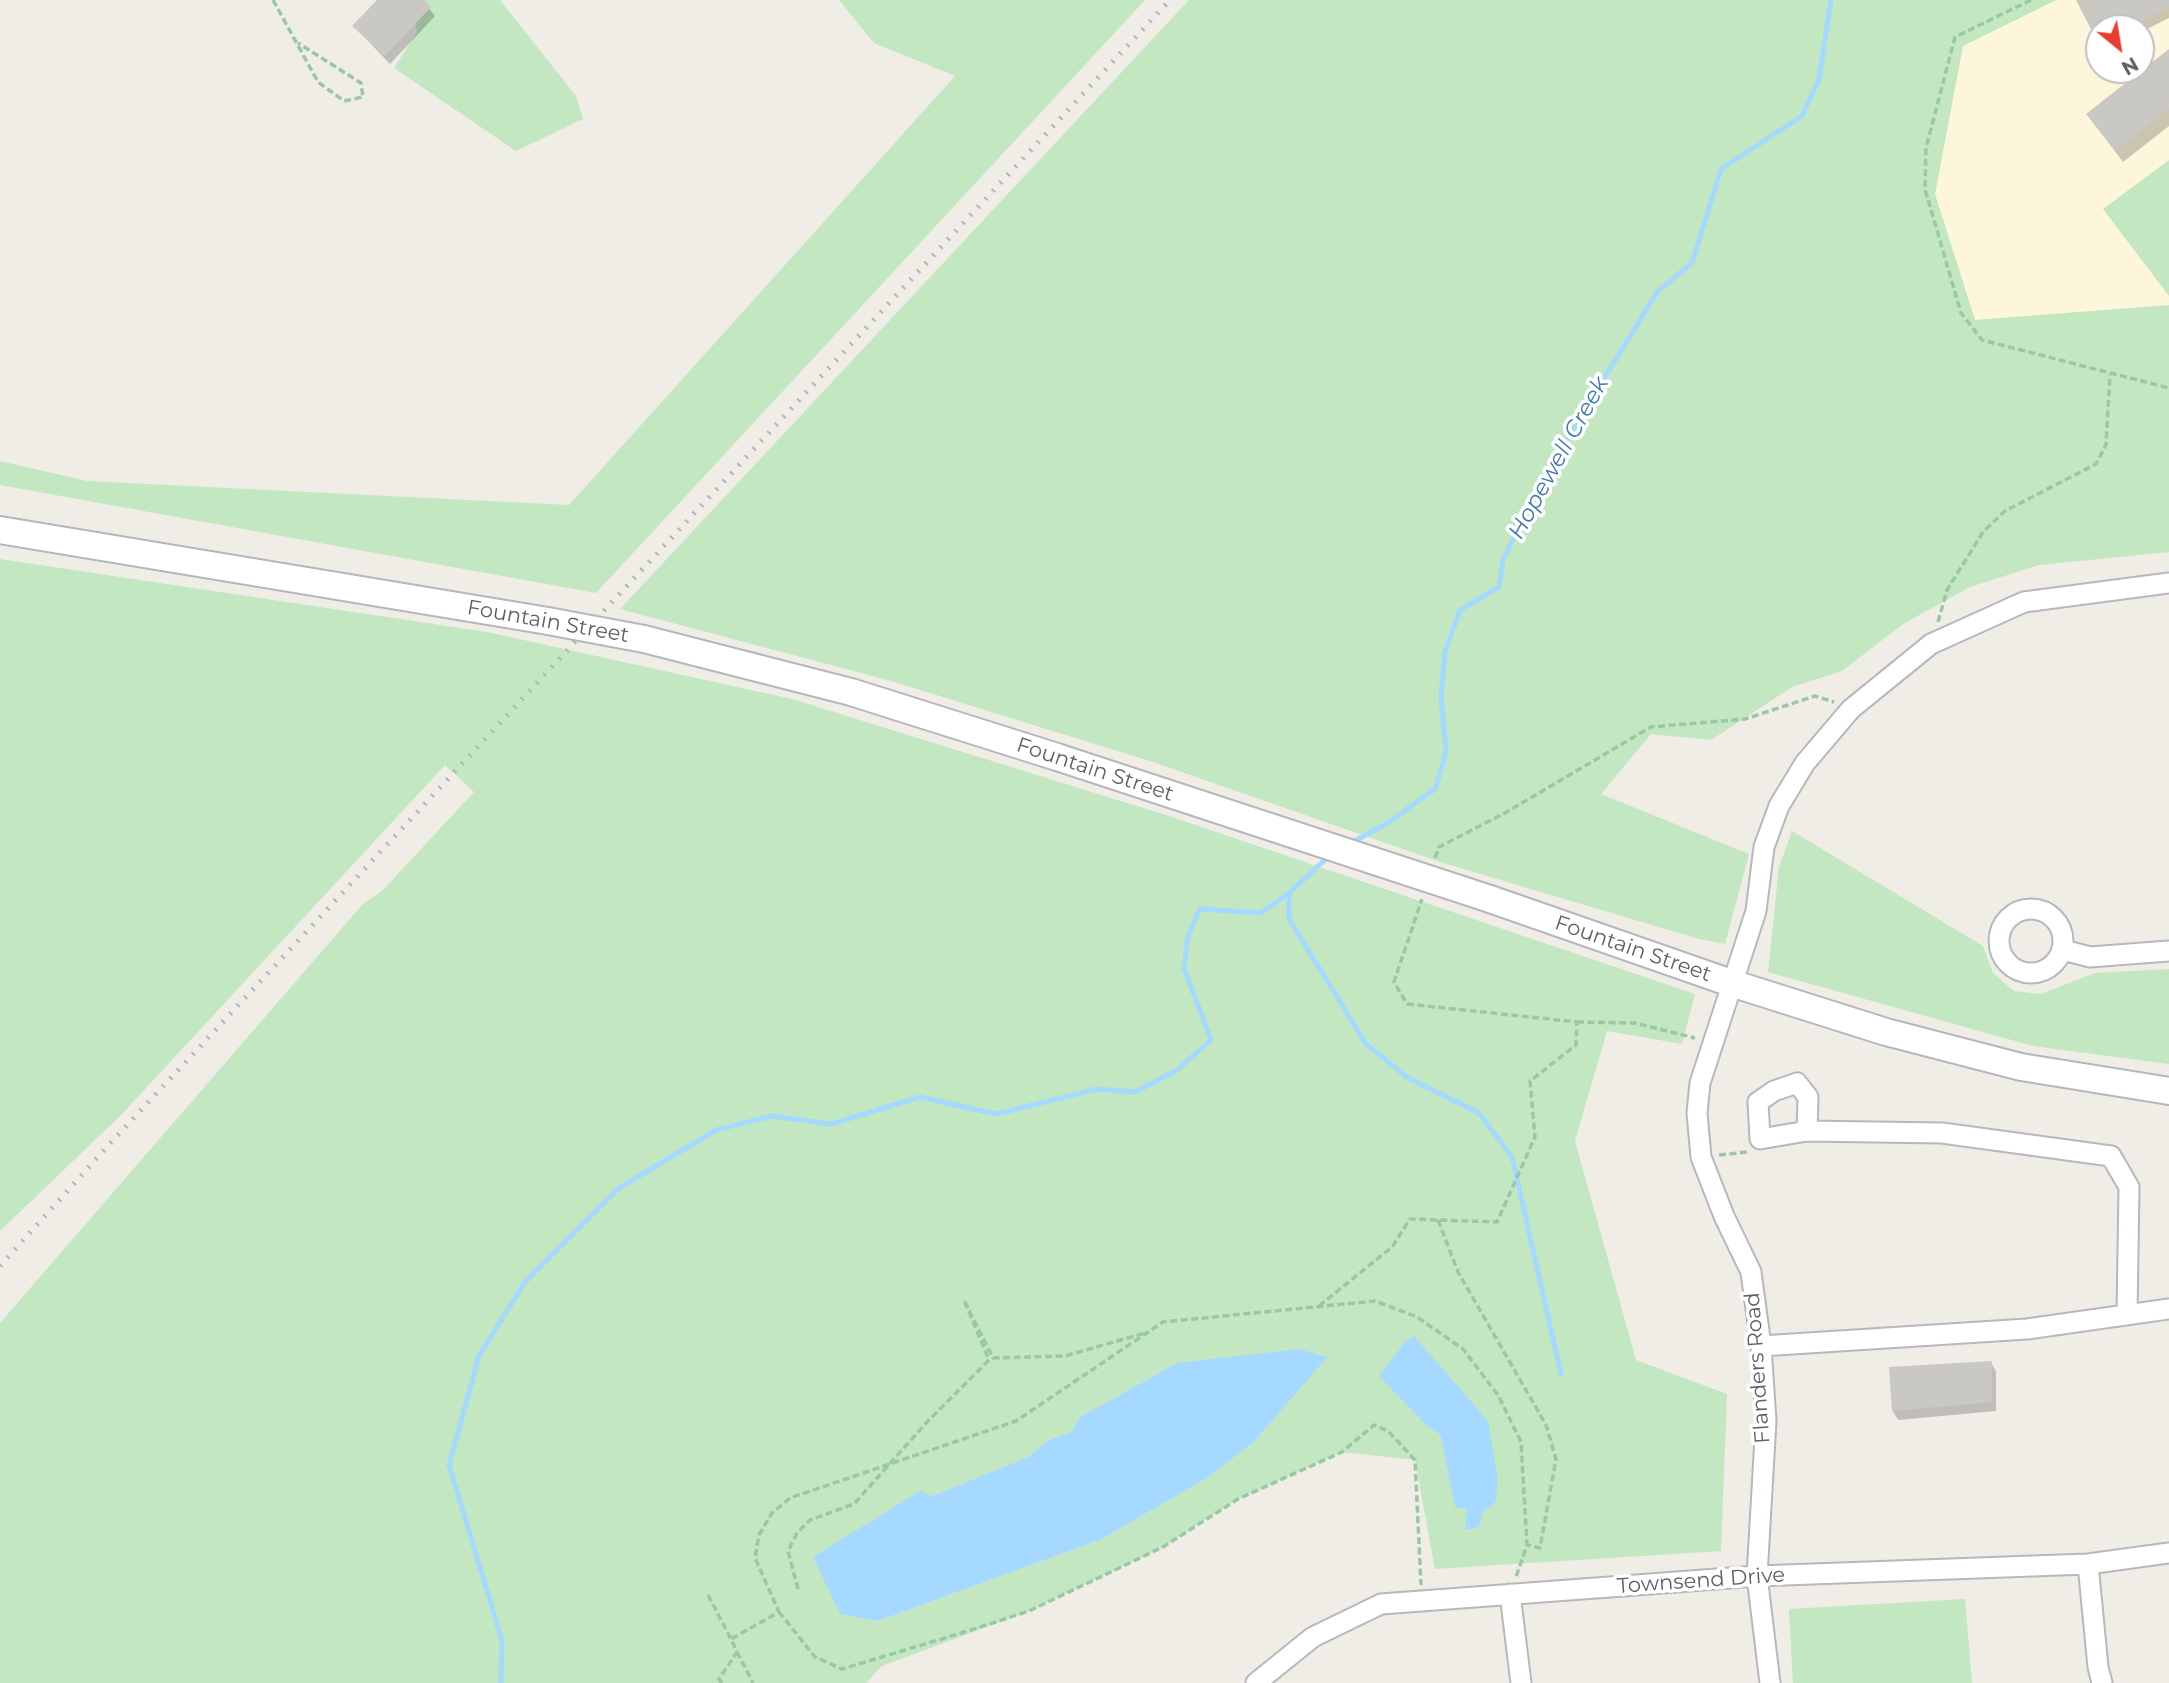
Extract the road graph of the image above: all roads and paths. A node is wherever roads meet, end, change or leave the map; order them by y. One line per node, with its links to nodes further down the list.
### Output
1 (273, 0): 3 (path)
2 (2031, 0): 4 (path)
3 (298, 43): 3 (path)
4 (2110, 374): 5 (path); 8 (path)
5 (2169, 388)
6 (0, 530): 14 (main road, Fountain Street, bridge)
7 (2169, 583): 8 (street, Flanders Road)
8 (1931, 644): 9 (street, Flanders Road)
9 (1851, 709): 10 (path); 14 (street, Flanders Road)
10 (1435, 859)
11 (1423, 896): 15 (path)
12 (2063, 950): 13 (street)
13 (2169, 951)
14 (1731, 983): 16 (street, Flanders Road); 17 (main road, Fountain Street)
15 (1577, 1022): 16 (path); 21 (path)
16 (1714, 1043): 20 (street, Flanders Road)
17 (2169, 1091)
18 (1807, 1131): 19 (street); 19 (street); 24 (street)
19 (1760, 1139): 20 (path)
20 (1701, 1157): 26 (street, Flanders Road)
21 (1438, 1220): 22 (path); 29 (path)
22 (1319, 1306): 25 (path); 29 (path)
23 (2169, 1309): 24 (street)
24 (2127, 1315): 26 (street)
25 (1150, 1331): 27 (path); 28 (path)
26 (1761, 1346): 32 (street, Flanders Road)
27 (991, 1359): 27 (path); 28 (path)
28 (891, 1465): 33 (path); 37 (path)
29 (1527, 1545): 34 (path)
30 (2169, 1553): 31 (street, Townsend Drive)
31 (2088, 1564): 32 (street, Townsend Drive); 45 (street)
32 (1757, 1576): 34 (street, Townsend Drive); 44 (street, Flanders Road)
33 (798, 1589)
34 (1510, 1594): 36 (street, Townsend Drive); 43 (street)
35 (708, 1595): 38 (path)
36 (1421, 1601): 37 (path); 42 (street, Townsend Drive)
37 (779, 1612): 38 (path)
38 (730, 1639): 39 (path)
39 (737, 1652): 40 (path); 41 (path)
40 (722, 1683)
41 (753, 1683)
42 (1255, 1683)
43 (1521, 1683)
44 (1770, 1683)
45 (2102, 1683)

